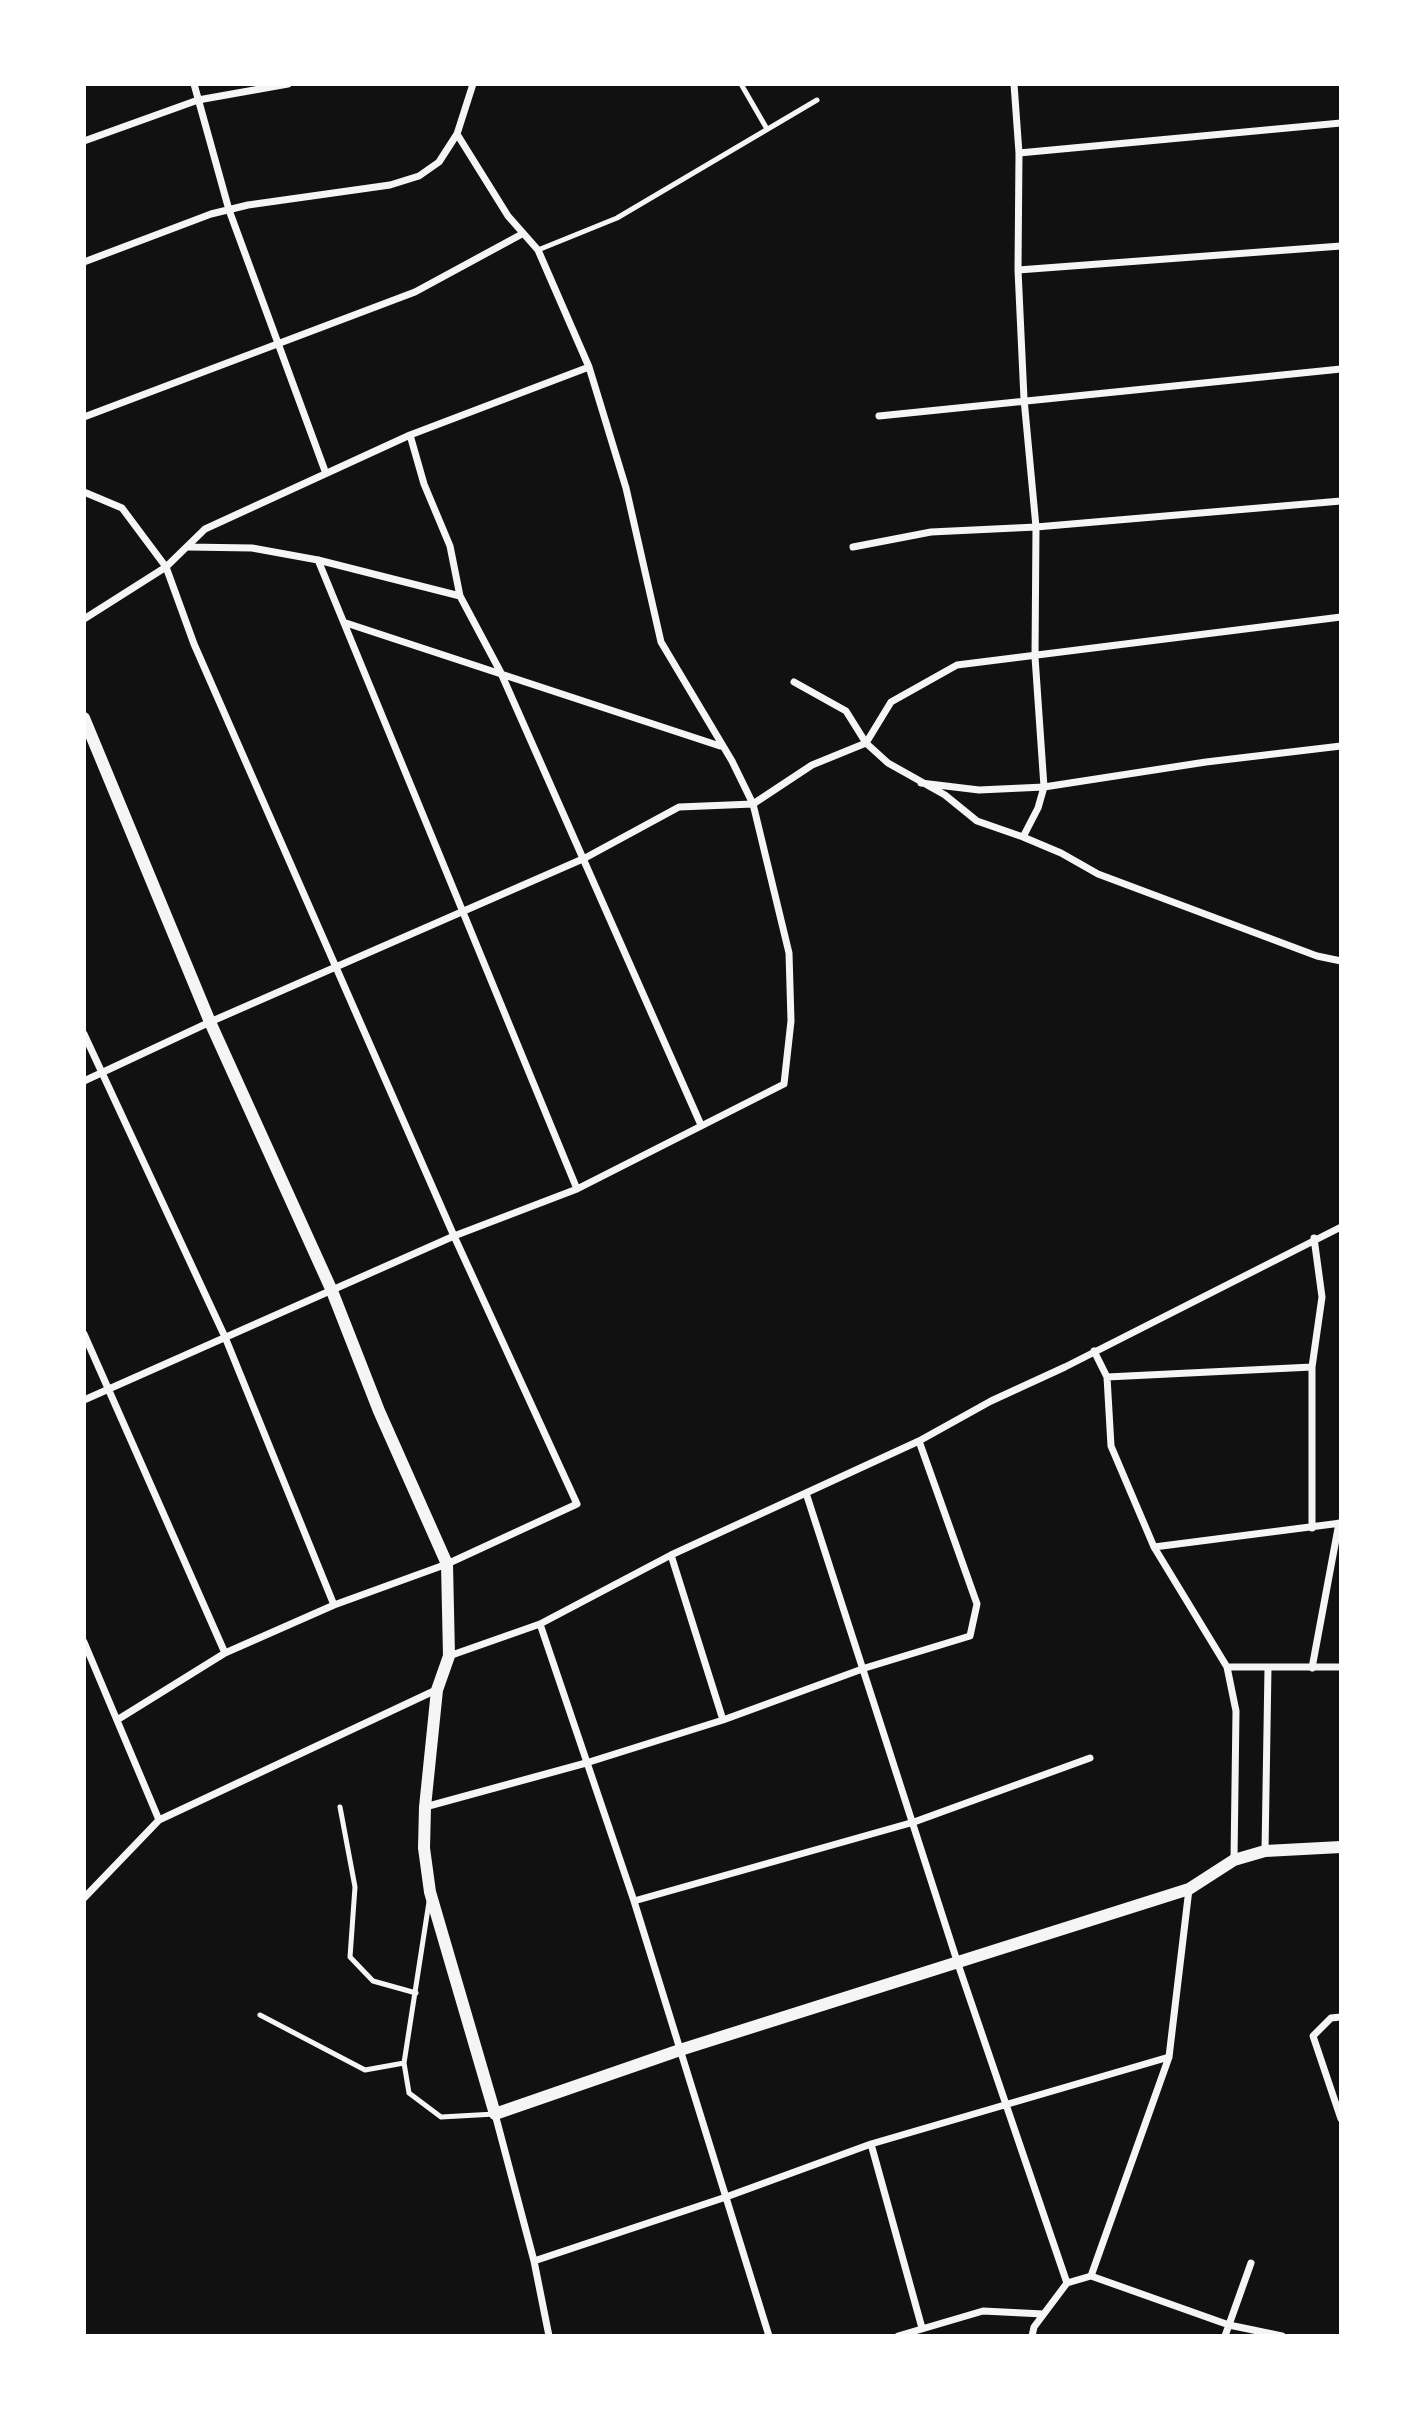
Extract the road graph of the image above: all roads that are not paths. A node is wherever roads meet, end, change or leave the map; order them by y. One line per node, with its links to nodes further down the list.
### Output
1 (194, 84): 6 (street)
2 (288, 84): 6 (street)
3 (473, 84): 10 (street)
4 (741, 84): 9 (lane)
5 (1014, 84): 12 (street)
6 (198, 100): 11 (street); 13 (street)
7 (817, 100): 9 (lane)
8 (1341, 123): 12 (street)
9 (767, 129): 16 (lane)
10 (457, 134): 13 (street); 14 (street)
11 (84, 141)
12 (1019, 153): 18 (street)
13 (229, 210): 17 (street); 19 (street)
14 (522, 234): 16 (street); 19 (street)
15 (1341, 246): 18 (street)
16 (538, 250): 20 (street)
17 (84, 262)
18 (1018, 270): 22 (street)
19 (279, 342): 24 (street); 26 (street)
20 (589, 367): 25 (street); 43 (street)
21 (1341, 369): 22 (street)
22 (1024, 399): 23 (street); 29 (street)
23 (879, 416)
24 (84, 417)
25 (410, 435): 26 (street); 34 (street)
26 (326, 471): 30 (street)
27 (84, 492): 33 (street)
28 (1341, 500): 29 (street)
29 (1037, 527): 31 (street); 38 (street)
30 (188, 547): 32 (street); 33 (street)
31 (853, 547)
32 (318, 560): 34 (street); 37 (street)
33 (166, 567): 36 (street); 52 (street)
34 (460, 596): 39 (street)
35 (1341, 617): 38 (street)
36 (84, 619)
37 (346, 623): 39 (street); 50 (street)
38 (1035, 657): 42 (street); 46 (street)
39 (500, 671): 43 (street); 49 (street)
40 (794, 682): 42 (street)
41 (84, 718): 53 (street)
42 (866, 743): 45 (street); 47 (street)
43 (721, 746): 47 (street)
44 (1341, 746): 46 (street)
45 (921, 783): 46 (street); 48 (street)
46 (1044, 788): 48 (street)
47 (753, 804): 49 (street); 57 (street)
48 (1023, 837): 51 (street)
49 (585, 858): 50 (street); 57 (street)
50 (462, 911): 52 (street); 58 (street)
51 (1341, 961)
52 (337, 965): 53 (street); 60 (street)
53 (210, 1022): 55 (street); 62 (street)
54 (84, 1034): 55 (street)
55 (100, 1074): 56 (street); 64 (street)
56 (84, 1080)
57 (701, 1125): 58 (street)
58 (578, 1189): 60 (street)
59 (1341, 1227): 61 (street)
60 (454, 1236): 62 (street); 76 (street)
61 (1314, 1238): 65 (street); 66 (street)
62 (332, 1291): 64 (street); 76 (street)
63 (84, 1334): 68 (street)
64 (225, 1337): 68 (street); 77 (street)
65 (1094, 1351): 67 (street); 70 (street)
66 (1312, 1367): 67 (street); 73 (street)
67 (1107, 1377): 74 (street)
68 (109, 1389): 69 (street); 80 (street)
69 (84, 1400)
70 (919, 1441): 71 (street); 84 (street)
71 (806, 1493): 75 (street); 84 (street)
72 (1340, 1523): 73 (street); 86 (street)
73 (1312, 1528): 74 (street)
74 (1154, 1547): 82 (street)
75 (671, 1555): 78 (street); 89 (street)
76 (447, 1564): 77 (street); 81 (street)
77 (334, 1605): 80 (street)
78 (540, 1624): 81 (street); 91 (street)
79 (84, 1642): 88 (street)
80 (225, 1653): 88 (street)
81 (449, 1656): 87 (street)
82 (1227, 1667): 85 (street); 98 (street)
83 (1341, 1667): 86 (street)
84 (865, 1668): 89 (street); 95 (street)
85 (1268, 1668): 86 (street); 97 (street)
86 (1312, 1668)
87 (437, 1690): 93 (street); 94 (street)
88 (117, 1720): 94 (street)
89 (723, 1720): 91 (street)
90 (1090, 1758): 95 (street)
91 (586, 1763): 93 (street); 102 (street)
92 (340, 1807): 104 (lane)
93 (425, 1807): 100 (street)
94 (159, 1820): 101 (street)
95 (914, 1822): 102 (street); 103 (street)
96 (1341, 1847): 97 (street)
97 (1265, 1851): 98 (street)
98 (1234, 1860): 99 (street)
99 (1189, 1889): 103 (street); 108 (street)
100 (430, 1892): 104 (lane); 111 (street)
101 (84, 1898)
102 (634, 1901): 107 (street)
103 (958, 1964): 107 (street); 110 (street)
104 (416, 1993): 109 (lane)
105 (260, 2015): 109 (lane)
106 (1341, 2017): 112 (street)
107 (680, 2050): 111 (street); 114 (street)
108 (1169, 2057): 110 (street); 117 (street)
109 (404, 2063): 111 (lane)
110 (1008, 2103): 113 (street); 118 (street)
111 (495, 2114): 115 (street)
112 (1341, 2119)
113 (872, 2144): 114 (street); 121 (street)
114 (726, 2197): 115 (street); 123 (street)
115 (534, 2261): 122 (street)
116 (1251, 2263): 120 (street)
117 (1091, 2276): 118 (street); 120 (street)
118 (1067, 2283): 119 (street)
119 (1043, 2314): 121 (street); 125 (street)
120 (1229, 2325): 126 (street); 127 (street)
121 (922, 2329): 124 (street)
122 (549, 2336)
123 (769, 2336)
124 (898, 2336)
125 (1032, 2336)
126 (1225, 2336)
127 (1282, 2336)

